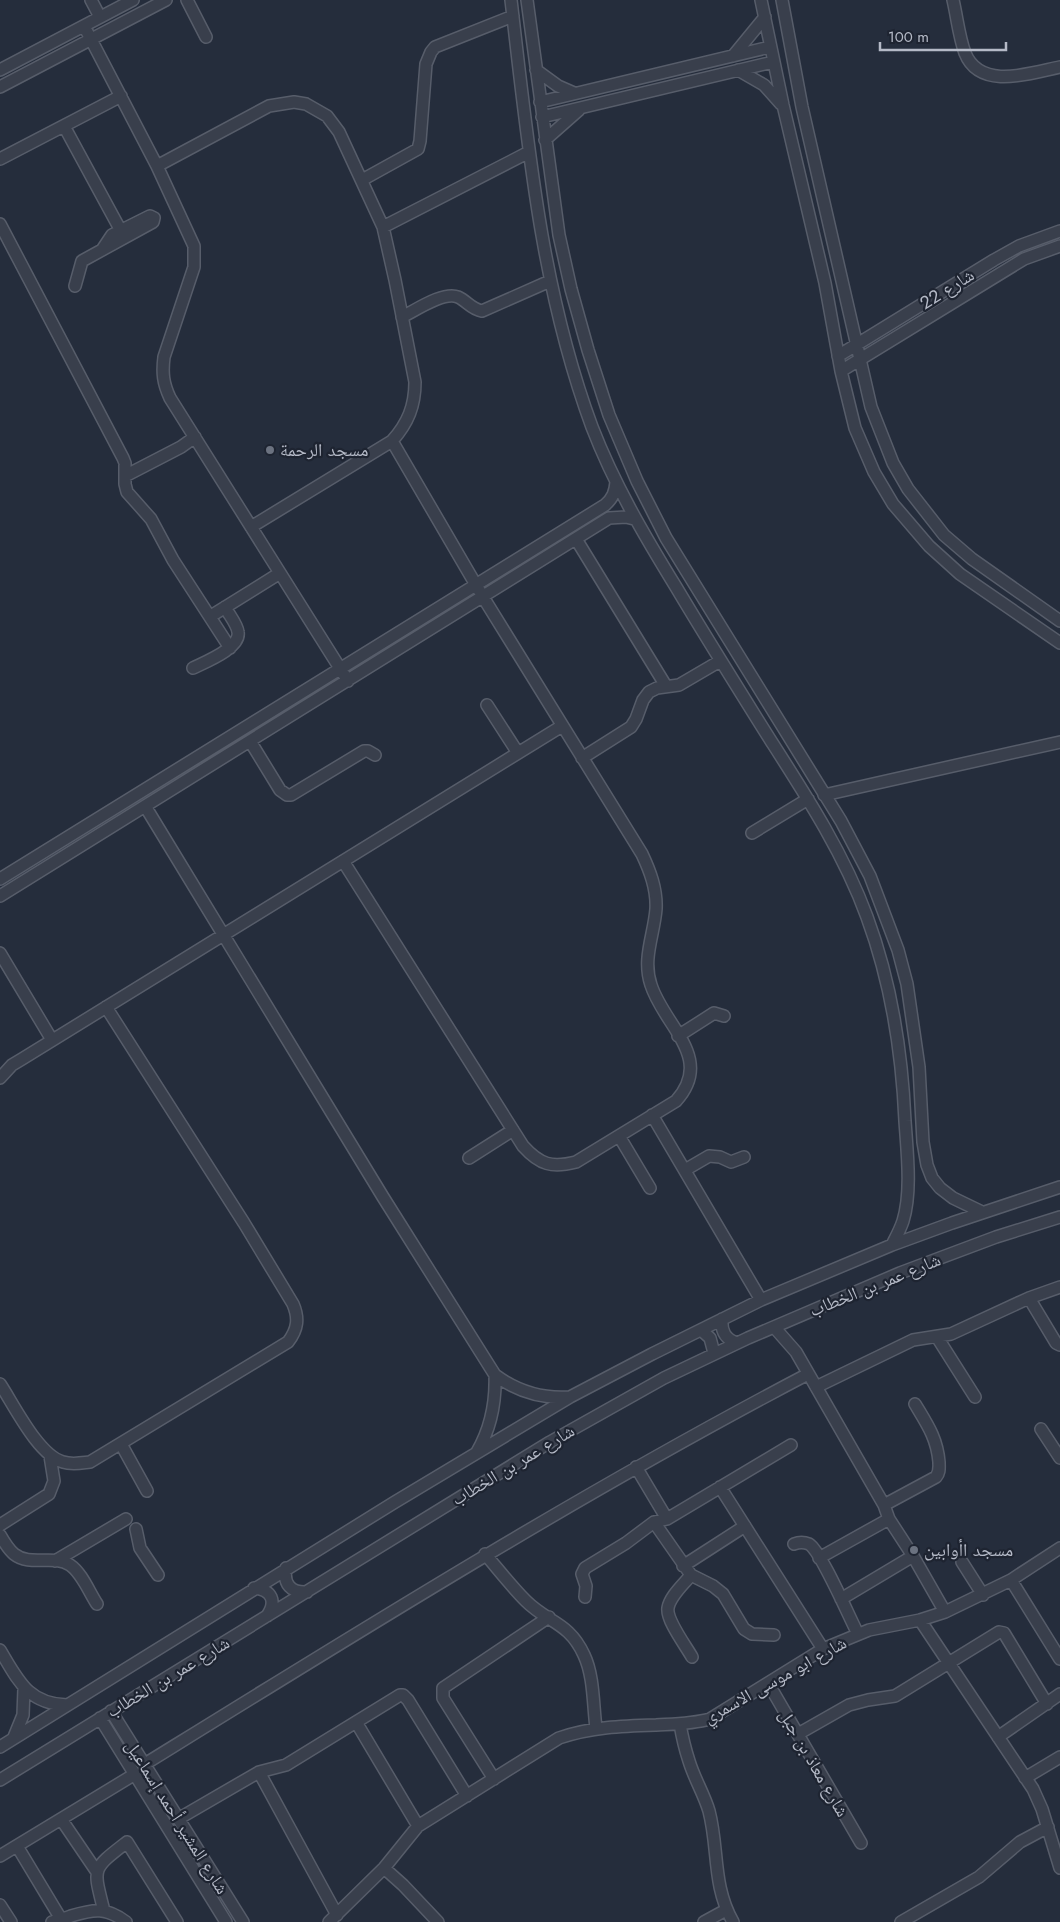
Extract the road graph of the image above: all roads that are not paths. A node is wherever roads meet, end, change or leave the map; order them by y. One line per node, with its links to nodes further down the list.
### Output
1 (91, 0): 11 (street)
2 (133, 0): 11 (street)
3 (166, 0): 15 (street)
4 (187, 0): 14 (street)
5 (511, 0): 10 (street)
6 (526, 0): 21 (street)
7 (761, 0): 12 (street)
8 (782, 0): 43 (street)
9 (953, 0): 19 (street)
10 (513, 16): 32 (street); 35 (street)
11 (100, 17): 13 (street)
12 (765, 17): 16 (street); 17 (street)
13 (84, 26): 15 (street); 20 (street)
14 (206, 37)
15 (91, 39): 23 (street); 25 (street)
16 (770, 47): 17 (street); 18 (street)
17 (733, 56): 24 (street)
18 (773, 62): 22 (street); 27 (street)
19 (1060, 67)
20 (0, 70)
21 (536, 70): 24 (street); 26 (street)
22 (738, 70): 27 (street); 28 (street)
23 (0, 87)
24 (574, 93): 26 (street)
25 (121, 96): 30 (street); 34 (street)
26 (540, 102): 29 (street)
27 (783, 106): 46 (street)
28 (582, 108): 29 (street); 31 (street)
29 (542, 118): 31 (street)
30 (64, 126): 33 (street); 41 (street)
31 (545, 140): 44 (street)
32 (529, 152): 37 (street); 40 (street)
33 (0, 159)
34 (157, 166): 35 (street); 51 (street)
35 (362, 180): 37 (street)
36 (0, 224): 53 (street)
37 (383, 227): 42 (street)
38 (1060, 232): 43 (street, شارع 22)
39 (1060, 246): 47 (street, شارع 22)
40 (550, 281): 42 (street); 45 (street)
41 (75, 286)
42 (402, 317): 52 (street)
43 (857, 346): 46 (street, شارع 22); 47 (street)
44 (588, 350): 45 (street); 49 (street)
45 (569, 355): 50 (street)
46 (838, 356): 48 (street)
47 (860, 361): 48 (street, شارع 22); 65 (street)
48 (842, 371): 66 (street)
49 (596, 377): 50 (street); 62 (street)
50 (578, 383): 54 (street)
51 (194, 437): 53 (street); 56 (street)
52 (392, 441): 56 (street); 59 (street)
53 (125, 476): 63 (street)
54 (616, 482): 55 (street); 59 (street)
55 (634, 519): 57 (street); 64 (street)
56 (251, 528): 58 (street)
57 (576, 539): 60 (street); 72 (street)
58 (280, 573): 61 (street); 70 (street)
59 (476, 585): 60 (street); 70 (street)
60 (483, 597): 71 (street); 74 (street)
61 (225, 607): 63 (street); 67 (street)
62 (710, 610): 64 (street); 80 (street)
63 (211, 616): 67 (street)
64 (696, 620): 68 (street)
65 (1060, 621)
66 (1060, 643)
67 (230, 648): 69 (street)
68 (720, 661): 72 (street); 81 (street)
69 (193, 668)
70 (340, 669): 71 (street); 85 (street)
71 (348, 681): 75 (street)
72 (666, 686): 79 (street)
73 (487, 705): 77 (street)
74 (562, 726): 77 (street); 79 (street)
75 (250, 742): 78 (street); 82 (street)
76 (1060, 742): 80 (street)
77 (518, 753): 84 (street)
78 (375, 755)
79 (582, 758): 93 (street)
80 (824, 795): 87 (street)
81 (808, 799): 83 (street); 88 (street)
82 (145, 806): 86 (street); 89 (street)
83 (752, 833)
84 (343, 861): 89 (street); 97 (street)
85 (0, 878)
86 (0, 896)
87 (883, 909): 88 (street); 104 (street)
88 (867, 916): 106 (street)
89 (222, 935): 91 (street); 118 (street)
90 (0, 953): 94 (street)
91 (106, 1007): 94 (street); 125 (street)
92 (724, 1016): 93 (street)
93 (678, 1036): 96 (street)
94 (52, 1040): 95 (street)
95 (0, 1078)
96 (652, 1115): 98 (street); 101 (street)
97 (513, 1130): 98 (street); 100 (street)
98 (619, 1136): 103 (street)
99 (744, 1157): 101 (street)
100 (469, 1158)
101 (685, 1170): 109 (street)
102 (1060, 1186): 104 (street, شارع عمر بن الخطاب)
103 (650, 1188)
104 (982, 1212): 106 (street, شارع عمر بن الخطاب)
105 (1060, 1217): 111 (street, شارع عمر بن الخطاب)
106 (892, 1245): 109 (street, شارع عمر بن الخطاب)
107 (1060, 1287): 108 (street)
108 (1029, 1298): 113 (street); 115 (street)
109 (761, 1300): 110 (street, شارع عمر بن الخطاب)
110 (722, 1319): 112 (street, شارع عمر بن الخطاب); 114 (street)
111 (774, 1326): 114 (street, شارع عمر بن الخطاب); 117 (street)
112 (701, 1330): 116 (street); 121 (street, شارع عمر بن الخطاب)
113 (937, 1337): 120 (street); 122 (street)
114 (736, 1343): 116 (street, شارع عمر بن الخطاب)
115 (1060, 1345)
116 (714, 1354): 154 (street, شارع عمر بن الخطاب)
117 (808, 1374): 120 (street); 130 (street)
118 (495, 1375): 121 (street); 127 (street)
119 (0, 1384): 128 (street)
120 (816, 1387): 133 (street)
121 (570, 1397): 127 (street, شارع عمر بن الخطاب)
122 (975, 1397)
123 (915, 1404): 133 (street)
124 (1041, 1429): 129 (street)
125 (120, 1444): 128 (street); 132 (street)
126 (791, 1445): 131 (street)
127 (476, 1454): 149 (street, شارع عمر بن الخطاب)
128 (50, 1456): 138 (street)
129 (1060, 1458)
130 (636, 1467): 135 (street); 144 (street)
131 (720, 1487): 135 (street); 139 (street)
132 (148, 1491)
133 (884, 1506): 136 (street)
134 (126, 1518): 147 (street)
135 (667, 1519): 137 (street)
136 (889, 1519): 145 (street); 146 (street)
137 (654, 1522): 150 (street); 156 (street)
138 (0, 1525)
139 (745, 1526): 150 (street); 165 (street)
140 (136, 1529): 151 (street)
141 (0, 1536): 147 (street)
142 (794, 1544): 146 (street)
143 (1060, 1548): 152 (street, شارع ابو موسى الاسمري)
144 (485, 1554): 161 (street); 185 (street)
145 (913, 1556): 157 (street); 159 (street)
146 (819, 1558): 157 (street)
147 (55, 1560): 158 (street)
148 (962, 1562): 155 (street)
149 (286, 1568): 153 (street, شارع عمر بن الخطاب); 154 (street)
150 (687, 1571): 164 (street); 167 (street)
151 (158, 1575)
152 (1011, 1580): 155 (street, شارع ابو موسى الاسمري); 168 (street)
153 (254, 1588): 160 (street); 174 (street, شارع عمر بن الخطاب)
154 (307, 1592): 160 (street, شارع عمر بن الخطاب)
155 (983, 1595): 159 (street, شارع ابو موسى الاسمري)
156 (585, 1597)
157 (841, 1599): 163 (street)
158 (96, 1604)
159 (945, 1612): 162 (street, شارع ابو موسى الاسمري)
160 (267, 1616): 175 (street, شارع عمر بن الخطاب)
161 (549, 1617): 179 (street); 189 (street)
162 (920, 1620): 163 (street, شارع ابو موسى الاسمري); 169 (street)
163 (858, 1634): 165 (street, شارع ابو موسى الاسمري)
164 (774, 1636)
165 (823, 1649): 170 (street, شارع ابو موسى الاسمري)
166 (0, 1650): 171 (street)
167 (692, 1657)
168 (1060, 1659)
169 (949, 1663): 173 (street); 180 (street); 181 (street)
170 (768, 1683): 178 (street, شارع ابو موسى الاسمري); 180 (street, شارع معاذ بن جبل)
171 (24, 1688): 174 (street); 182 (street)
172 (1060, 1694): 173 (street)
173 (1047, 1704): 181 (street)
174 (67, 1705): 182 (street, شارع عمر بن الخطاب)
175 (111, 1711): 176 (street, شارع عمر بن الخطاب); 185 (street, شارع المشير أحمد إسماعيل)
176 (100, 1718): 187 (street, شارع المشير أحمد إسماعيل); 190 (street, شارع عمر بن الخطاب)
177 (356, 1722): 186 (street); 191 (street); 194 (street)
178 (680, 1724): 179 (street, شارع ابو موسى الاسمري); 203 (street)
179 (596, 1728): 189 (street, شارع ابو موسى الاسمري)
180 (798, 1734): 196 (street, شارع معاذ بن جبل)
181 (998, 1737): 188 (street)
182 (14, 1739): 183 (street, شارع عمر بن الخطاب)
183 (0, 1747)
184 (1060, 1757): 188 (street)
185 (145, 1764): 193 (street, شارع المشير أحمد إسماعيل)
186 (259, 1772): 193 (street); 206 (street)
187 (135, 1774): 192 (street); 211 (street, شارع المشير أحمد إسماعيل)
188 (1025, 1778): 195 (street)
189 (494, 1779): 191 (street, شارع ابو موسى الاسمري)
190 (0, 1780)
191 (467, 1796): 194 (street, شارع ابو موسى الاسمري)
192 (61, 1819): 197 (street); 201 (street)
193 (178, 1819): 212 (street, شارع المشير أحمد إسماعيل)
194 (418, 1826): 199 (street, شارع ابو موسى الاسمري)
195 (1048, 1827): 200 (street); 216 (street)
196 (861, 1843)
197 (17, 1846): 198 (street); 207 (street)
198 (0, 1856)
199 (384, 1868): 206 (street, شارع ابو موسى الاسمري); 213 (street)
200 (1060, 1868)
201 (97, 1872): 204 (street); 210 (street)
202 (0, 1904): 208 (street)
203 (726, 1910): 214 (street); 215 (street)
204 (104, 1911): 205 (street); 209 (street)
205 (76, 1918): 207 (street)
206 (333, 1918)
207 (57, 1921)
208 (11, 1922)
209 (126, 1922)
210 (177, 1922)
211 (226, 1922)
212 (242, 1922)
213 (438, 1922)
214 (704, 1922)
215 (733, 1922)
216 (901, 1922)

